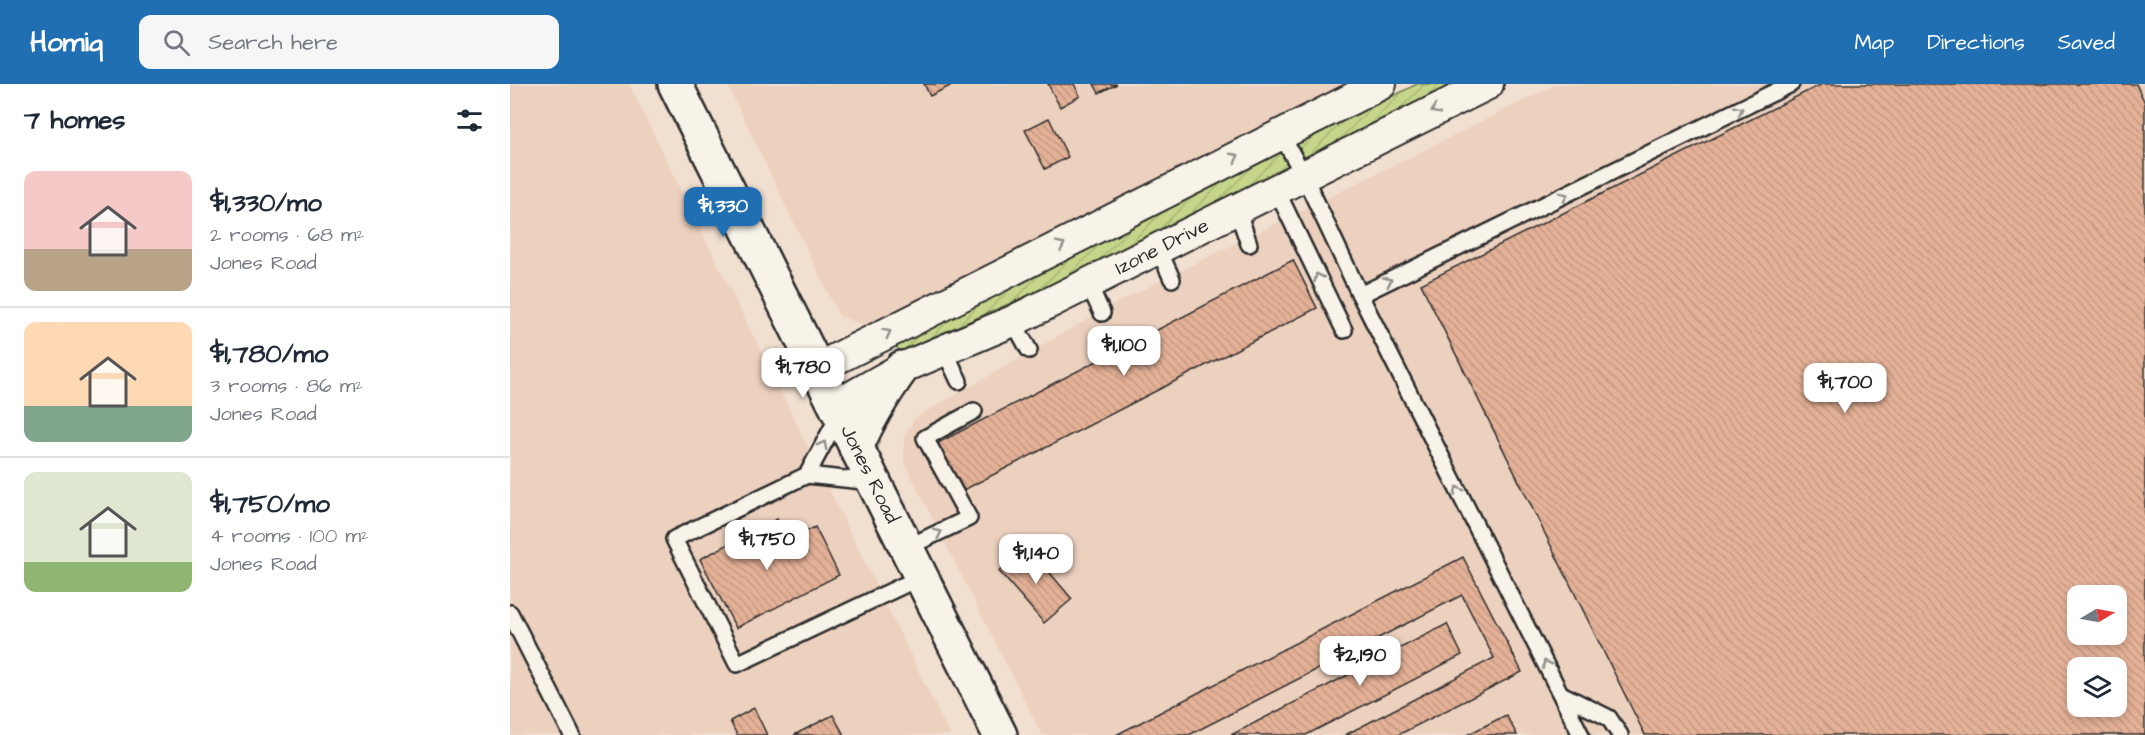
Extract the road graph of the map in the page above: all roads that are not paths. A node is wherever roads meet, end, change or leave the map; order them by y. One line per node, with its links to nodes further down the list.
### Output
1 (675, 84): 20 (main road, Jones Road)
2 (1381, 84): 5 (street)
3 (1488, 84): 6 (street, Izone Drive, one-way to 6)
4 (1791, 84): 13 (lane, one-way to 4)
5 (1281, 134): 6 (lane); 20 (street, one-way to 5)
6 (1304, 176): 7 (street, Izone Drive); 13 (lane)
7 (1276, 189): 8 (street, Izone Drive); 16 (lane, one-way to 7)
8 (1237, 209): 9 (lane); 10 (street, Izone Drive)
9 (1249, 244)
10 (1158, 249): 11 (lane); 12 (street, Izone Drive)
11 (1172, 279)
12 (1088, 283): 14 (lane); 15 (street, Izone Drive)
13 (1360, 295): 29 (lane, one-way to 13)
14 (1102, 313)
15 (1013, 321): 17 (street, Izone Drive); 18 (lane)
16 (1344, 330)
17 (944, 349): 19 (street, Izone Drive); 21 (lane)
18 (1029, 350)
19 (902, 368): 22 (street, Izone Drive); 24 (main road)
20 (816, 369): 22 (main road, Jones Road)
21 (959, 381)
22 (837, 410): 24 (main road, Jones Road); 25 (lane, one-way to 22)
23 (974, 411): 27 (lane, one-way to 23)
24 (856, 448): 26 (main road, Jones Road)
25 (807, 475): 26 (lane); 27 (lane)
26 (873, 483): 27 (main road, Jones Road)
27 (914, 562): 31 (main road, Jones Road)
28 (511, 616): 30 (lane)
29 (1561, 694): 32 (lane); 33 (lane)
30 (572, 735)
31 (1000, 735)
32 (1581, 735)
33 (1620, 735)

